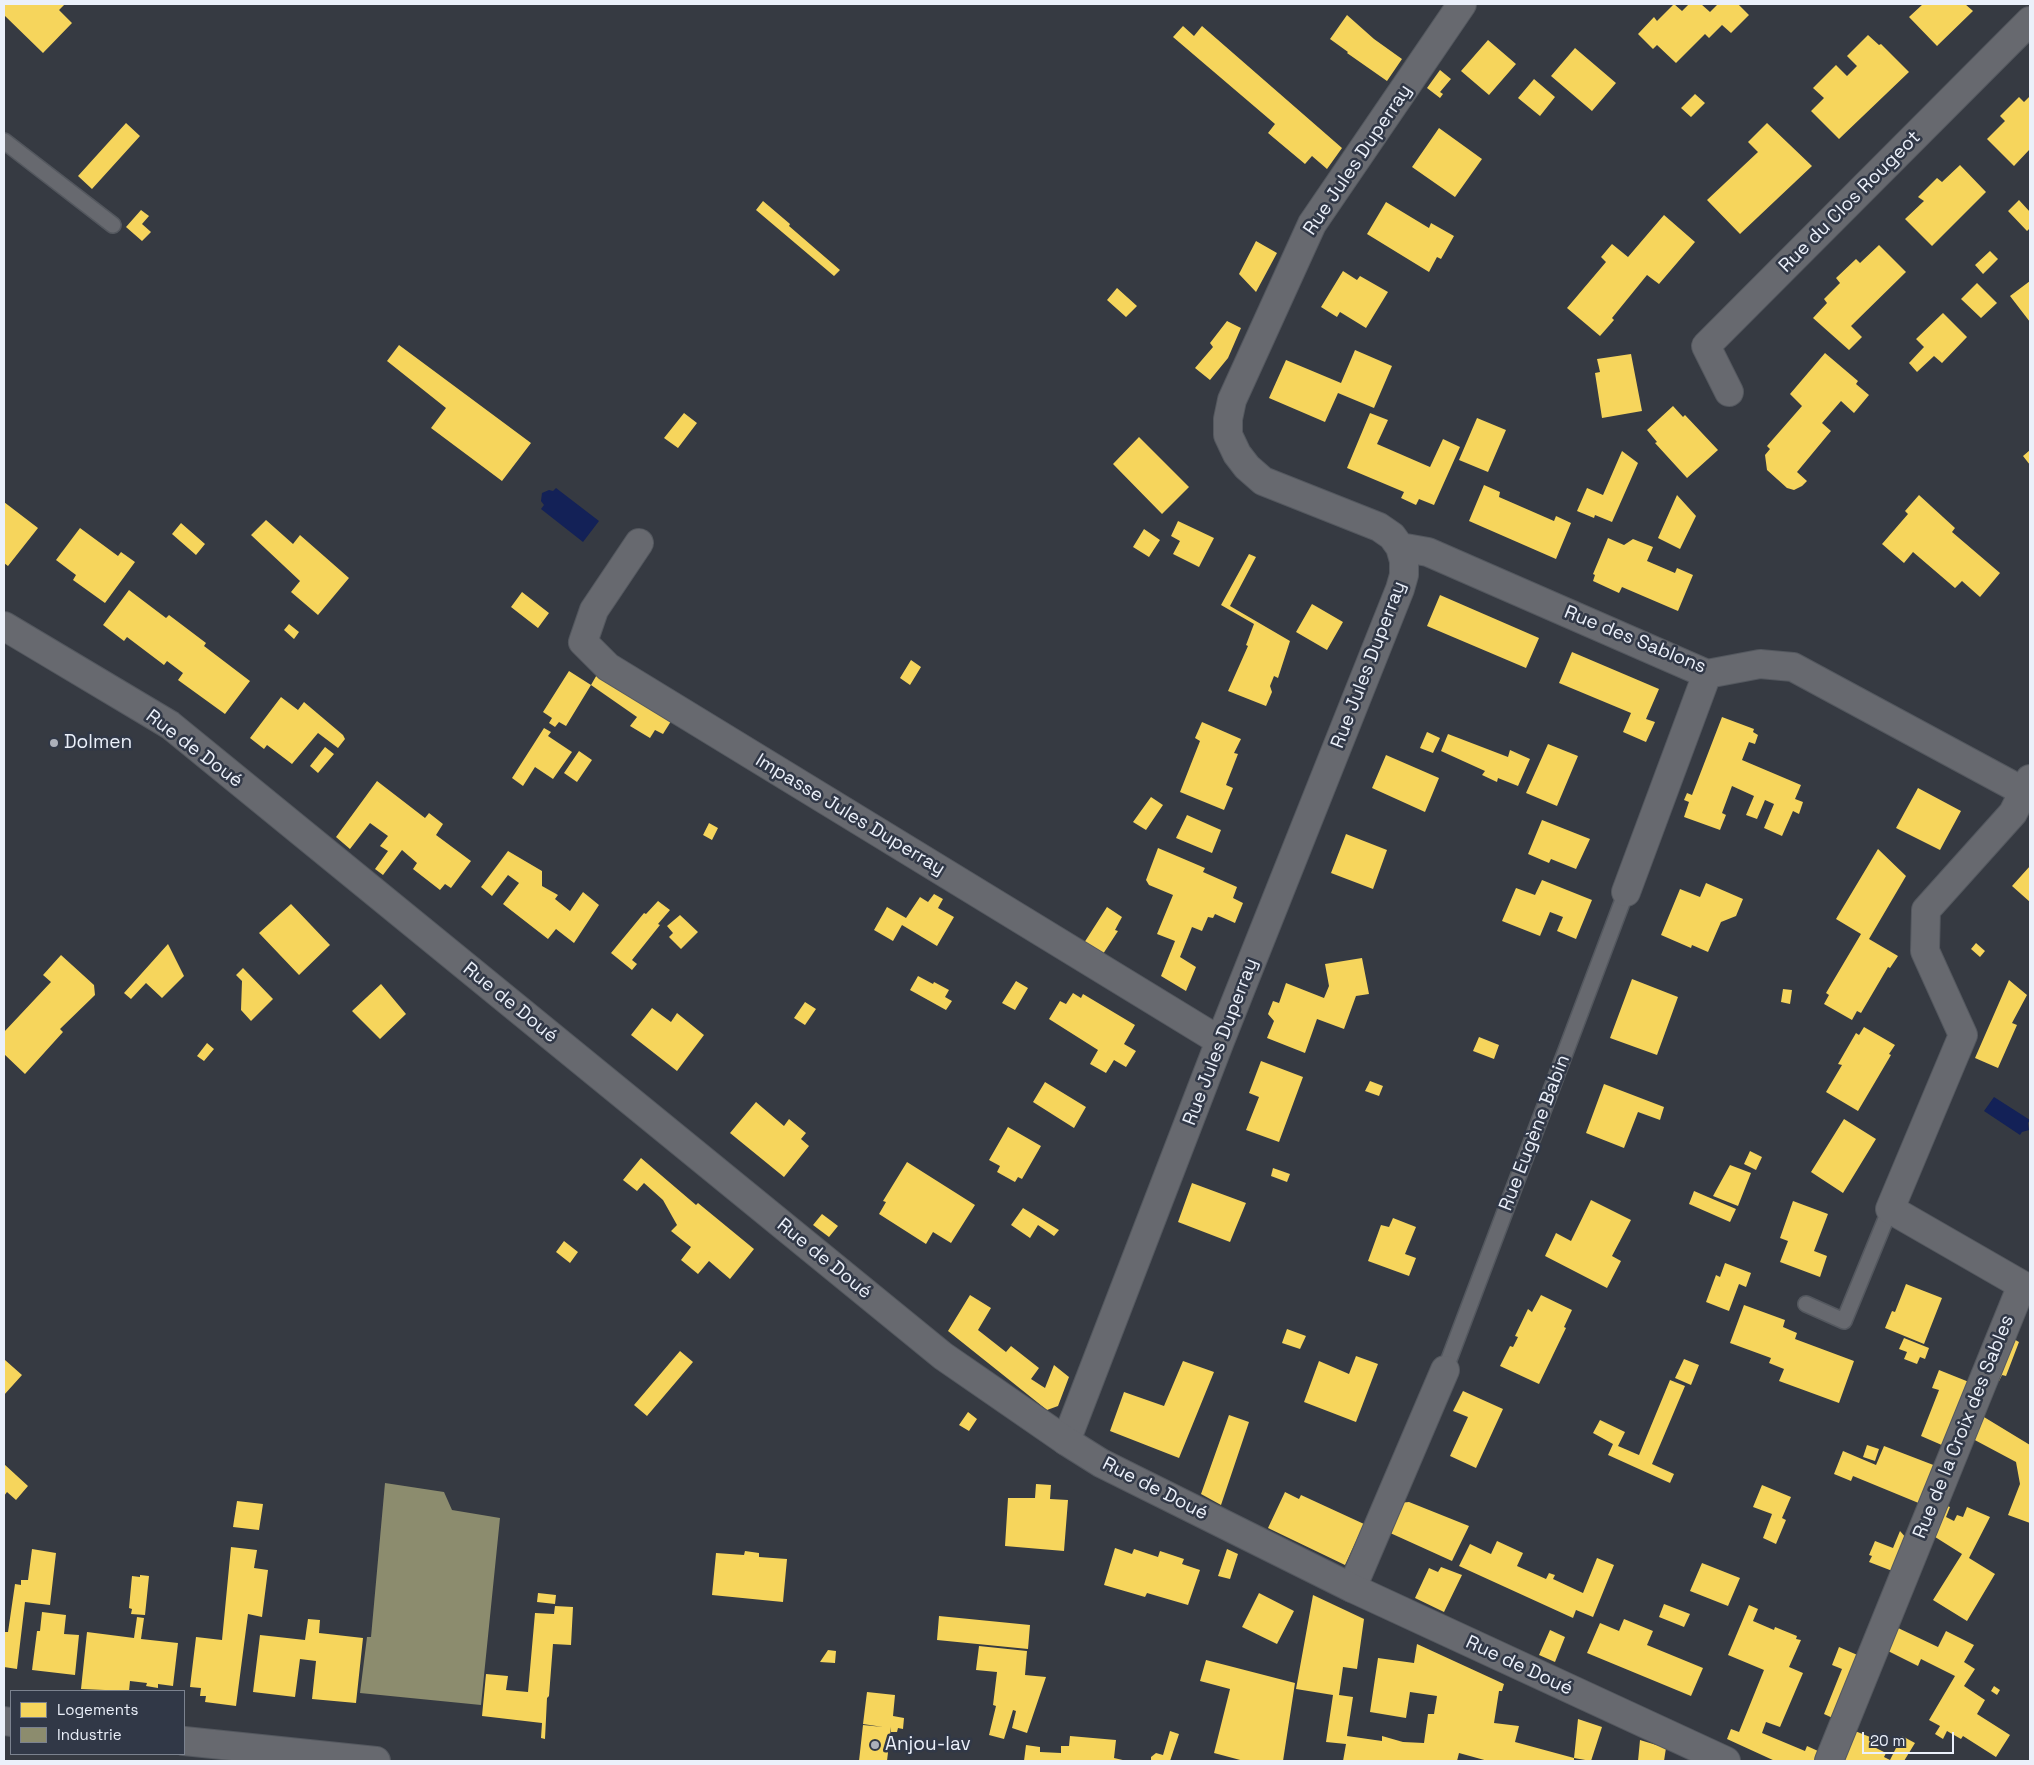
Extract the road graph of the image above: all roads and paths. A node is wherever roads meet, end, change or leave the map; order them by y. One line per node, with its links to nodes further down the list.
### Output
1 (1462, 4): 7 (street, Rue Jules Duperray)
2 (2030, 21): 5 (street, Rue du Clos Rougeot)
3 (4, 141): 4 (lane)
4 (113, 225)
5 (1729, 392)
6 (639, 543): 12 (street, Impasse Jules Duperray)
7 (1400, 546): 9 (street, Rue des Sablons); 12 (street, Rue Jules Duperray)
8 (4, 626): 16 (street, Rue de Doué)
9 (1707, 674): 10 (street, Rue des Sablons); 11 (street, Rue Eugène Babin)
10 (2028, 788): 13 (street)
11 (1626, 892): 15 (lane, Rue Eugène Babin)
12 (1220, 1041): 16 (street, Rue Jules Duperray)
13 (1890, 1209): 14 (lane); 21 (street, Rue de la Croix des Sables)
14 (1806, 1304)
15 (1445, 1370): 17 (street, Rue Eugène Babin)
16 (1066, 1441): 17 (street, Rue de Doué)
17 (1352, 1588): 20 (street, Rue de Doué)
18 (185, 1740): 19 (street)
19 (376, 1761)
20 (1726, 1761)
21 (1829, 1761)

